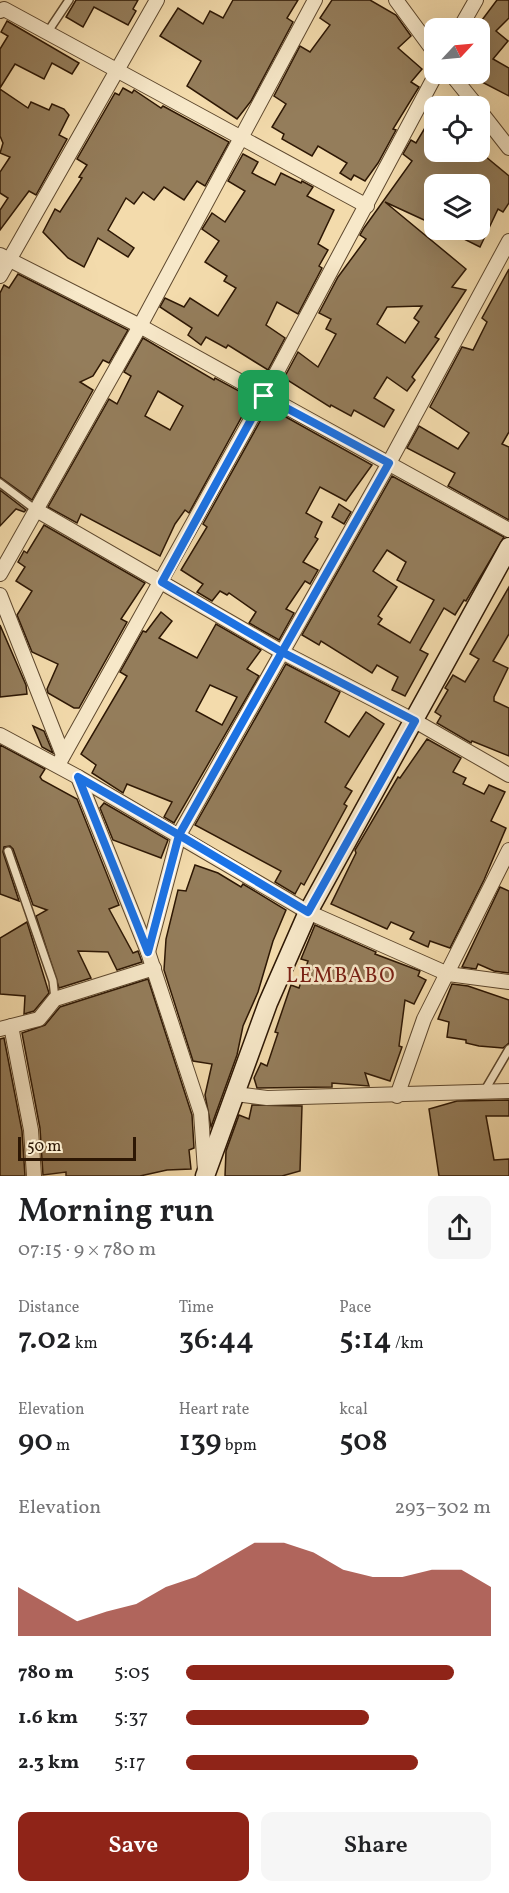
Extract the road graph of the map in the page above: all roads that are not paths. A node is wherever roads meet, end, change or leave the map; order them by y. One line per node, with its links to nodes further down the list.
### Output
1 (69, 0): 8 (lane)
2 (157, 0): 10 (street)
3 (315, 0): 15 (street)
4 (396, 0): 9 (street)
5 (476, 0): 7 (street)
6 (0, 11): 8 (street)
7 (466, 18)
8 (47, 34): 10 (street)
9 (424, 38)
10 (118, 71): 15 (street); 19 (street)
11 (431, 84): 17 (street)
12 (459, 84): 13 (street)
13 (469, 96)
14 (490, 124): 16 (street)
15 (240, 137): 17 (street); 21 (street)
16 (509, 148)
17 (367, 206): 22 (street)
18 (509, 241): 23 (street)
19 (4, 258): 20 (street); 21 (street)
20 (0, 276)
21 (140, 326): 22 (street); 25 (street)
22 (264, 396): 23 (street); 29 (street)
23 (389, 463): 26 (street); 31 (street)
24 (0, 483): 25 (lane)
25 (38, 511): 28 (street); 29 (street)
26 (509, 530)
27 (509, 547): 32 (street)
28 (0, 574)
29 (162, 582): 31 (street); 34 (street)
30 (0, 595): 34 (street)
31 (282, 652): 32 (street); 37 (street)
32 (415, 721): 35 (street); 40 (street)
33 (0, 735): 34 (street)
34 (61, 760): 36 (street)
35 (509, 775)
36 (78, 777): 37 (street); 41 (street)
37 (179, 835): 40 (street); 41 (street)
38 (509, 849): 43 (street)
39 (8, 851): 45 (lane)
40 (308, 912): 43 (street); 50 (street)
41 (148, 952): 42 (street)
42 (154, 968): 45 (street); 53 (street)
43 (448, 974): 44 (street); 51 (street)
44 (509, 982)
45 (55, 999): 46 (street)
46 (6, 1027): 52 (street)
47 (509, 1049): 48 (lane)
48 (484, 1090): 49 (street); 51 (street)
49 (509, 1091)
50 (236, 1094): 51 (street); 53 (street)
51 (397, 1096)
52 (34, 1176)
53 (205, 1176)

